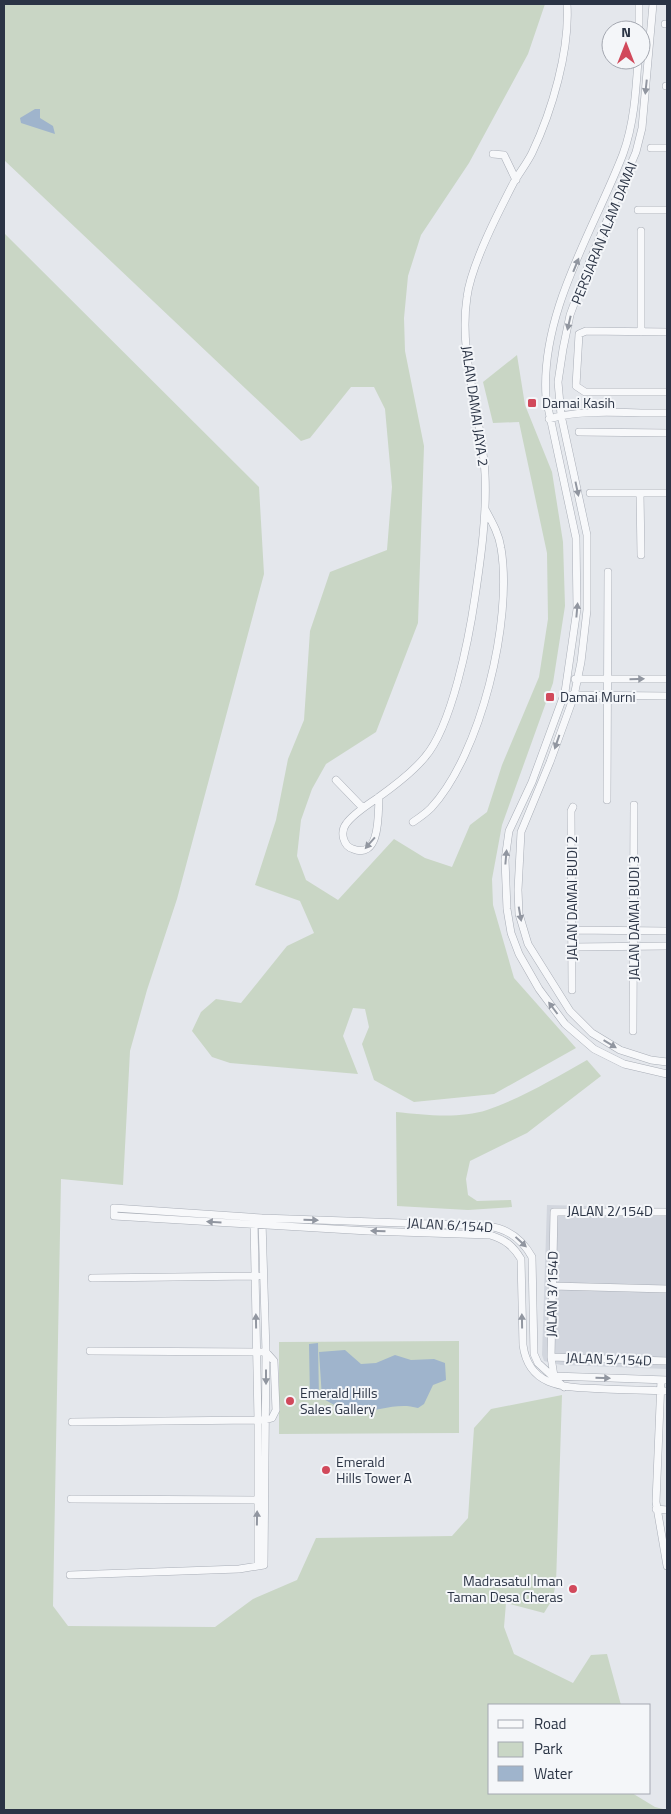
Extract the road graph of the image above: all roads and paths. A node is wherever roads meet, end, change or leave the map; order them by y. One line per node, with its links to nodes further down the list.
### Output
1 (566, 4): 9 (street, JALAN DAMAI JAYA 2)
2 (639, 4): 4 (street)
3 (653, 4): 17 (street, PERSIARAN ALAM DAMAI, one-way to 17)
4 (638, 20)
5 (637, 70): 18 (street, PERSIARAN ALAM DAMAI, one-way to 5)
6 (651, 148): 7 (street)
7 (667, 148)
8 (493, 154): 9 (street)
9 (516, 180): 24 (street, JALAN DAMAI JAYA 2)
10 (638, 210): 11 (street)
11 (667, 210)
12 (640, 231): 13 (street)
13 (640, 332): 14 (street); 15 (street)
14 (667, 332)
15 (667, 392)
16 (667, 413): 17 (street)
17 (561, 415): 18 (street); 30 (street, PERSIARAN ALAM DAMAI, one-way to 30)
18 (549, 419): 27 (street, PERSIARAN ALAM DAMAI, one-way to 18)
19 (579, 432): 20 (street)
20 (667, 433)
21 (590, 493): 22 (street)
22 (640, 493): 23 (street); 25 (street)
23 (667, 493)
24 (485, 509): 36 (street, JALAN DAMAI JAYA 2); 41 (street)
25 (640, 555)
26 (608, 572): 28 (street)
27 (568, 678): 30 (street); 31 (street, PERSIARAN ALAM DAMAI)
28 (607, 679): 29 (street, one-way to 29); 30 (street); 33 (street)
29 (667, 679)
30 (578, 680): 32 (street, PERSIARAN ALAM DAMAI)
31 (565, 692): 32 (street); 43 (street, PERSIARAN ALAM DAMAI, one-way to 31)
32 (574, 696): 33 (street); 42 (street, PERSIARAN ALAM DAMAI, one-way to 42)
33 (608, 696): 34 (street); 37 (street)
34 (667, 696)
35 (336, 780): 40 (street)
36 (379, 797): 40 (street, JALAN DAMAI JAYA 2); 40 (street, JALAN DAMAI JAYA 2, one-way to 40)
37 (607, 800)
38 (634, 805): 45 (street, JALAN DAMAI BUDI 3)
39 (573, 807): 44 (street, JALAN DAMAI BUDI 2)
40 (363, 808)
41 (413, 822)
42 (518, 890): 43 (street); 52 (street, PERSIARAN ALAM DAMAI, one-way to 52)
43 (505, 891): 53 (street, PERSIARAN ALAM DAMAI, one-way to 43)
44 (572, 930): 45 (street); 48 (street, JALAN DAMAI BUDI 2)
45 (634, 931): 46 (street); 49 (street, JALAN DAMAI BUDI 3)
46 (667, 931)
47 (667, 946): 49 (street)
48 (572, 947): 49 (street); 50 (street, JALAN DAMAI BUDI 2)
49 (634, 947): 51 (street, JALAN DAMAI BUDI 3)
50 (572, 990)
51 (634, 1030)
52 (667, 1062)
53 (667, 1074)
54 (114, 1212): 57 (street, JALAN 6/154D)
55 (554, 1212): 56 (street, JALAN 2/154D); 62 (street, JALAN 3/154D)
56 (667, 1212)
57 (254, 1221): 58 (street, JALAN 6/154D); 59 (street)
58 (262, 1222): 60 (street); 69 (street, JALAN 6/154D, one-way to 69); 71 (street, JALAN 6/154D, one-way to 58)
59 (255, 1276): 60 (street); 61 (street); 65 (street, one-way to 59)
60 (264, 1276): 66 (street)
61 (92, 1278)
62 (552, 1286): 63 (street); 67 (street, JALAN 3/154D)
63 (667, 1289)
64 (90, 1350): 65 (street)
65 (257, 1352): 66 (street); 75 (street)
66 (266, 1352): 75 (street)
67 (551, 1357): 68 (street, JALAN 5/154D); 69 (street, JALAN 3/154D)
68 (667, 1361)
69 (554, 1376): 70 (street, one-way to 70); 71 (street, JALAN 5/154D)
70 (664, 1380): 73 (street)
71 (564, 1387): 72 (street, JALAN 6/154D)
72 (642, 1390): 73 (street, JALAN 6/154D); 74 (street)
73 (665, 1391): 74 (street)
74 (660, 1402): 77 (street)
75 (262, 1420): 76 (street); 80 (street); 81 (street)
76 (72, 1422)
77 (658, 1442): 78 (street); 82 (street)
78 (667, 1442)
79 (71, 1499): 80 (street)
80 (258, 1500): 81 (street); 84 (street, one-way to 80)
81 (266, 1500): 84 (street)
82 (656, 1509): 83 (street); 85 (street)
83 (667, 1510)
84 (258, 1566): 86 (street)
85 (667, 1566)
86 (70, 1575)

